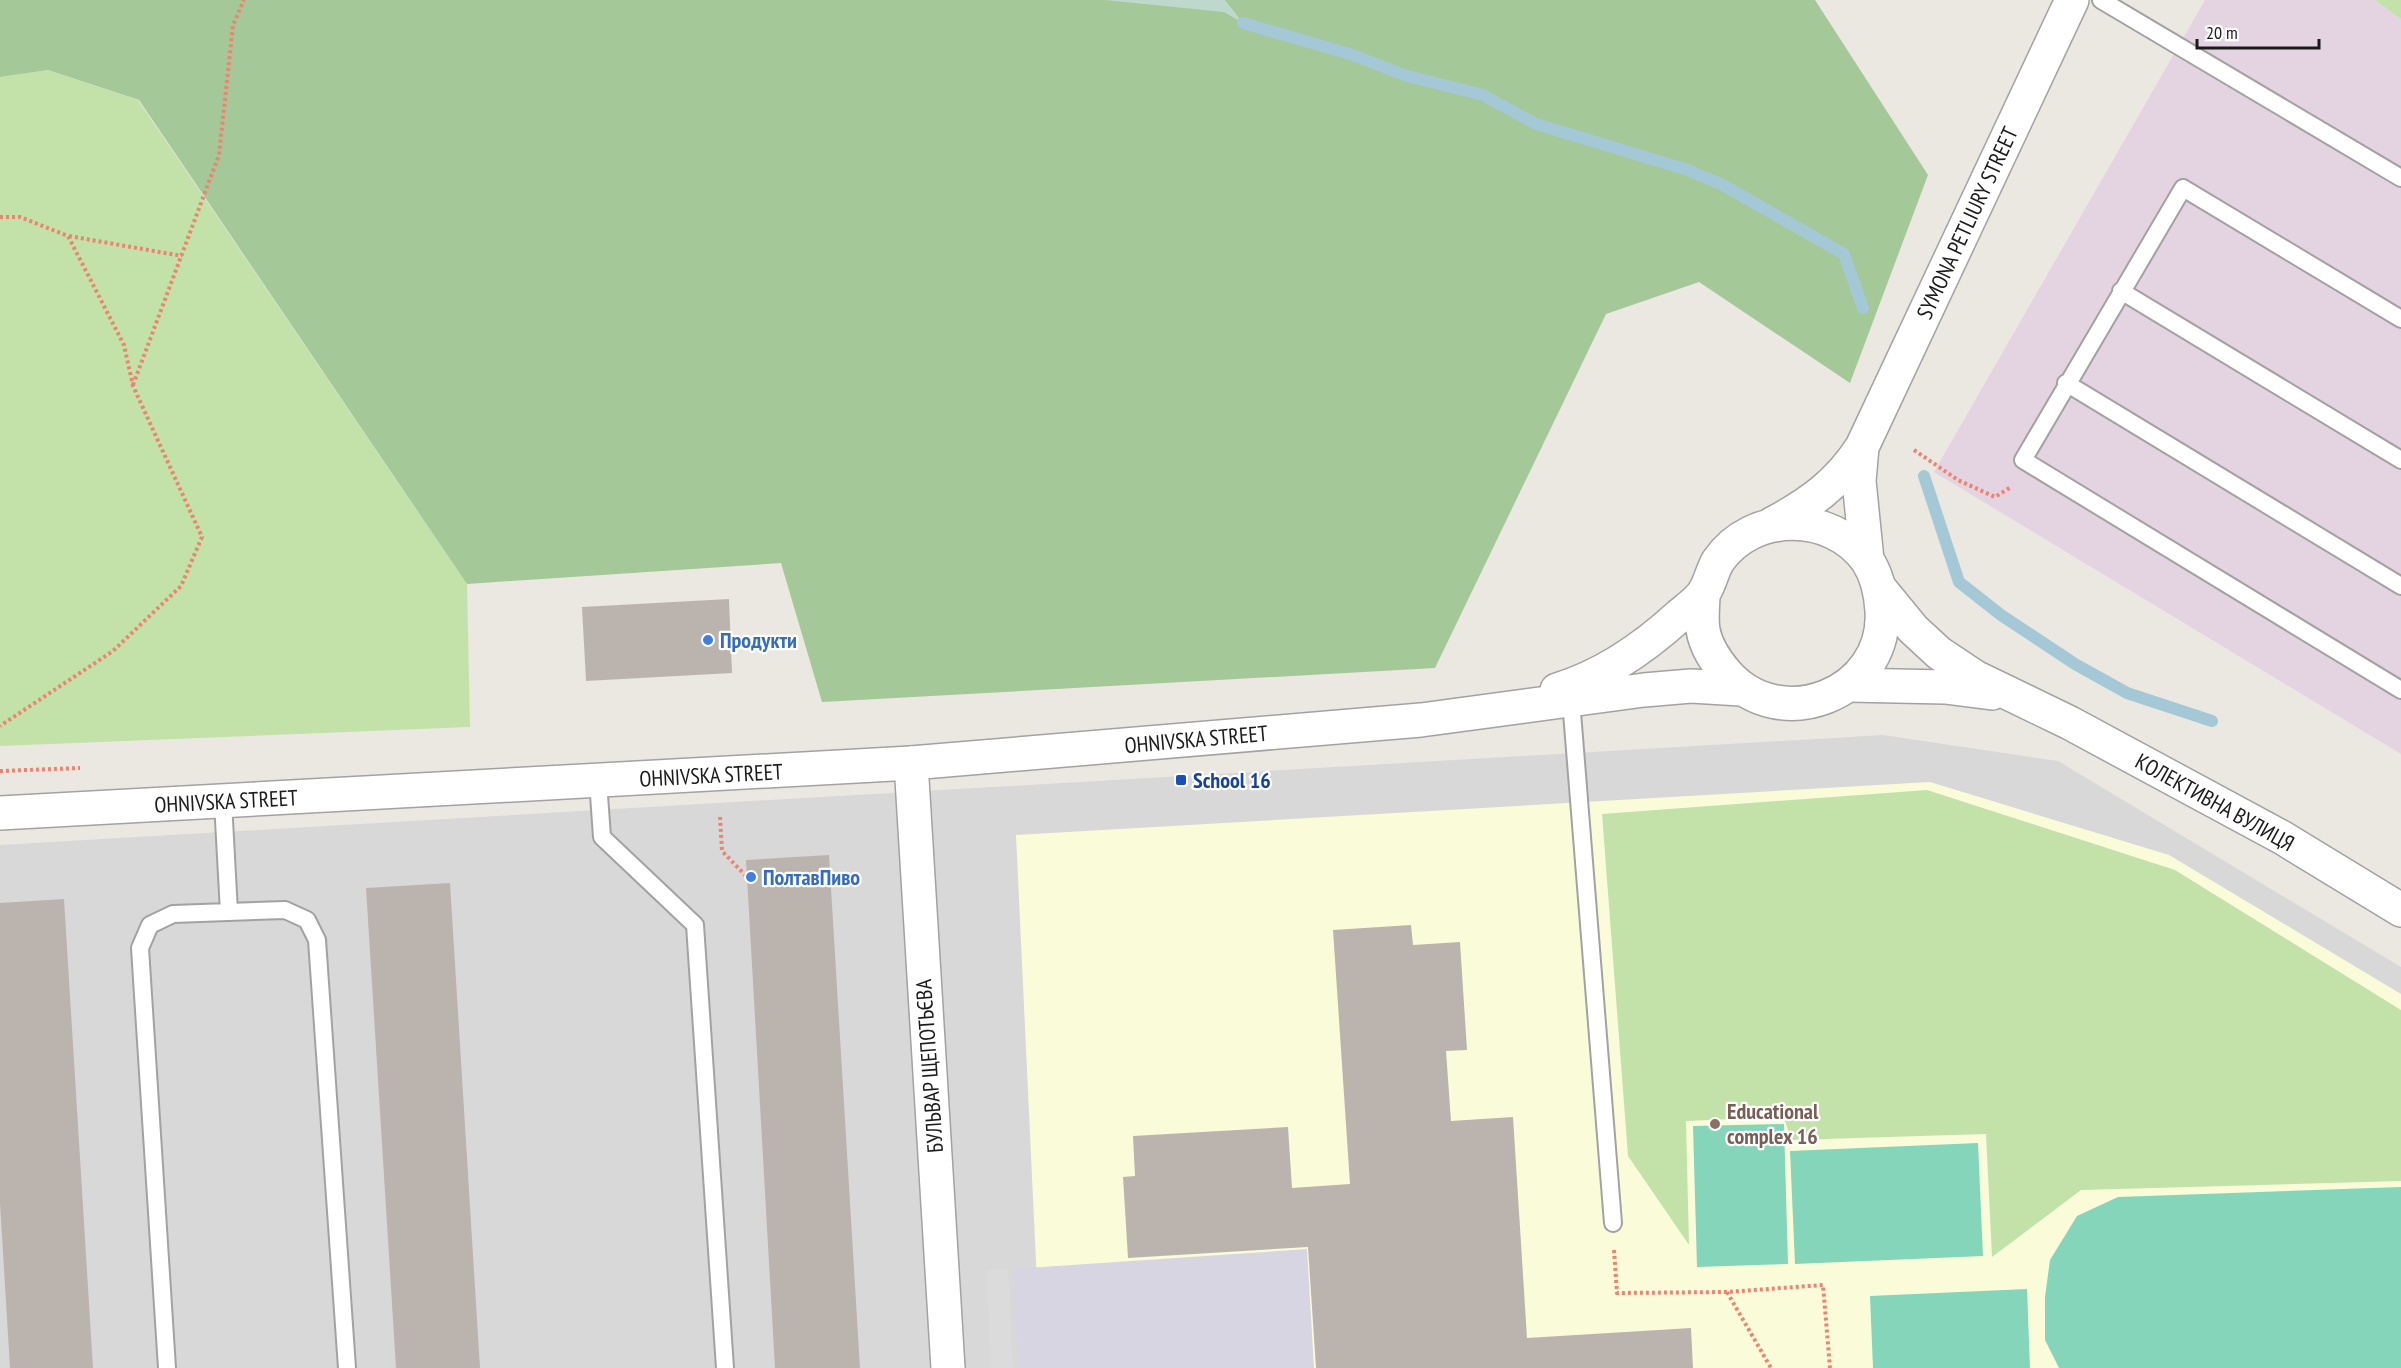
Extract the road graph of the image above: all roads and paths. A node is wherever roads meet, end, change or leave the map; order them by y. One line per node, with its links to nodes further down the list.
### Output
1 (244, 0): 7 (path)
2 (2072, 0): 12 (street, SYMONA PETLIURY STREET)
3 (2101, 0): 4 (lane)
4 (2401, 178)
5 (0, 217): 6 (path)
6 (68, 236): 7 (path); 11 (path)
7 (182, 256): 11 (path)
8 (2121, 291): 9 (lane); 10 (lane); 15 (lane)
9 (2401, 319)
10 (2066, 383): 14 (lane); 18 (lane)
11 (133, 386): 27 (path)
12 (1862, 447): 16 (street, SYMONA PETLIURY STREET); 17 (street, SYMONA PETLIURY STREET)
13 (1914, 450): 14 (path)
14 (2023, 460): 23 (lane)
15 (2401, 460)
16 (1771, 525): 17 (street, OHNIVSKA STREET); 20 (street, OHNIVSKA STREET)
17 (1867, 560): 19 (street, OHNIVSKA STREET)
18 (2401, 586)
19 (1881, 590): 21 (street, OHNIVSKA STREET); 25 (street, КОЛЕКТИВНА ВУЛИЦЯ)
20 (1703, 594): 22 (street, OHNIVSKA STREET); 26 (street, OHNIVSKA STREET)
21 (1849, 685): 22 (street, OHNIVSKA STREET); 25 (street, КОЛЕКТИВНА ВУЛИЦЯ)
22 (1741, 689): 24 (street, OHNIVSKA STREET)
23 (2401, 690)
24 (1571, 700): 26 (street, OHNIVSKA STREET); 36 (lane)
25 (2026, 702): 34 (street, КОЛЕКТИВНА ВУЛИЦЯ)
26 (1421, 720): 28 (street, OHNIVSKA STREET)
27 (0, 726)
28 (911, 763): 29 (street, OHNIVSKA STREET); 41 (street, БУЛЬВАР ЩЕПОТЬЄВА)
29 (598, 781): 30 (street, OHNIVSKA STREET); 40 (lane)
30 (223, 802): 31 (street, OHNIVSKA STREET); 35 (lane)
31 (0, 813)
32 (720, 818): 33 (path)
33 (747, 877)
34 (2401, 910)
35 (229, 912): 38 (lane); 39 (lane)
36 (1612, 1223): 37 (path)
37 (1727, 1292): 42 (path); 43 (path)
38 (167, 1368)
39 (347, 1368)
40 (725, 1368)
41 (948, 1368)
42 (1771, 1368)
43 (1830, 1368)

